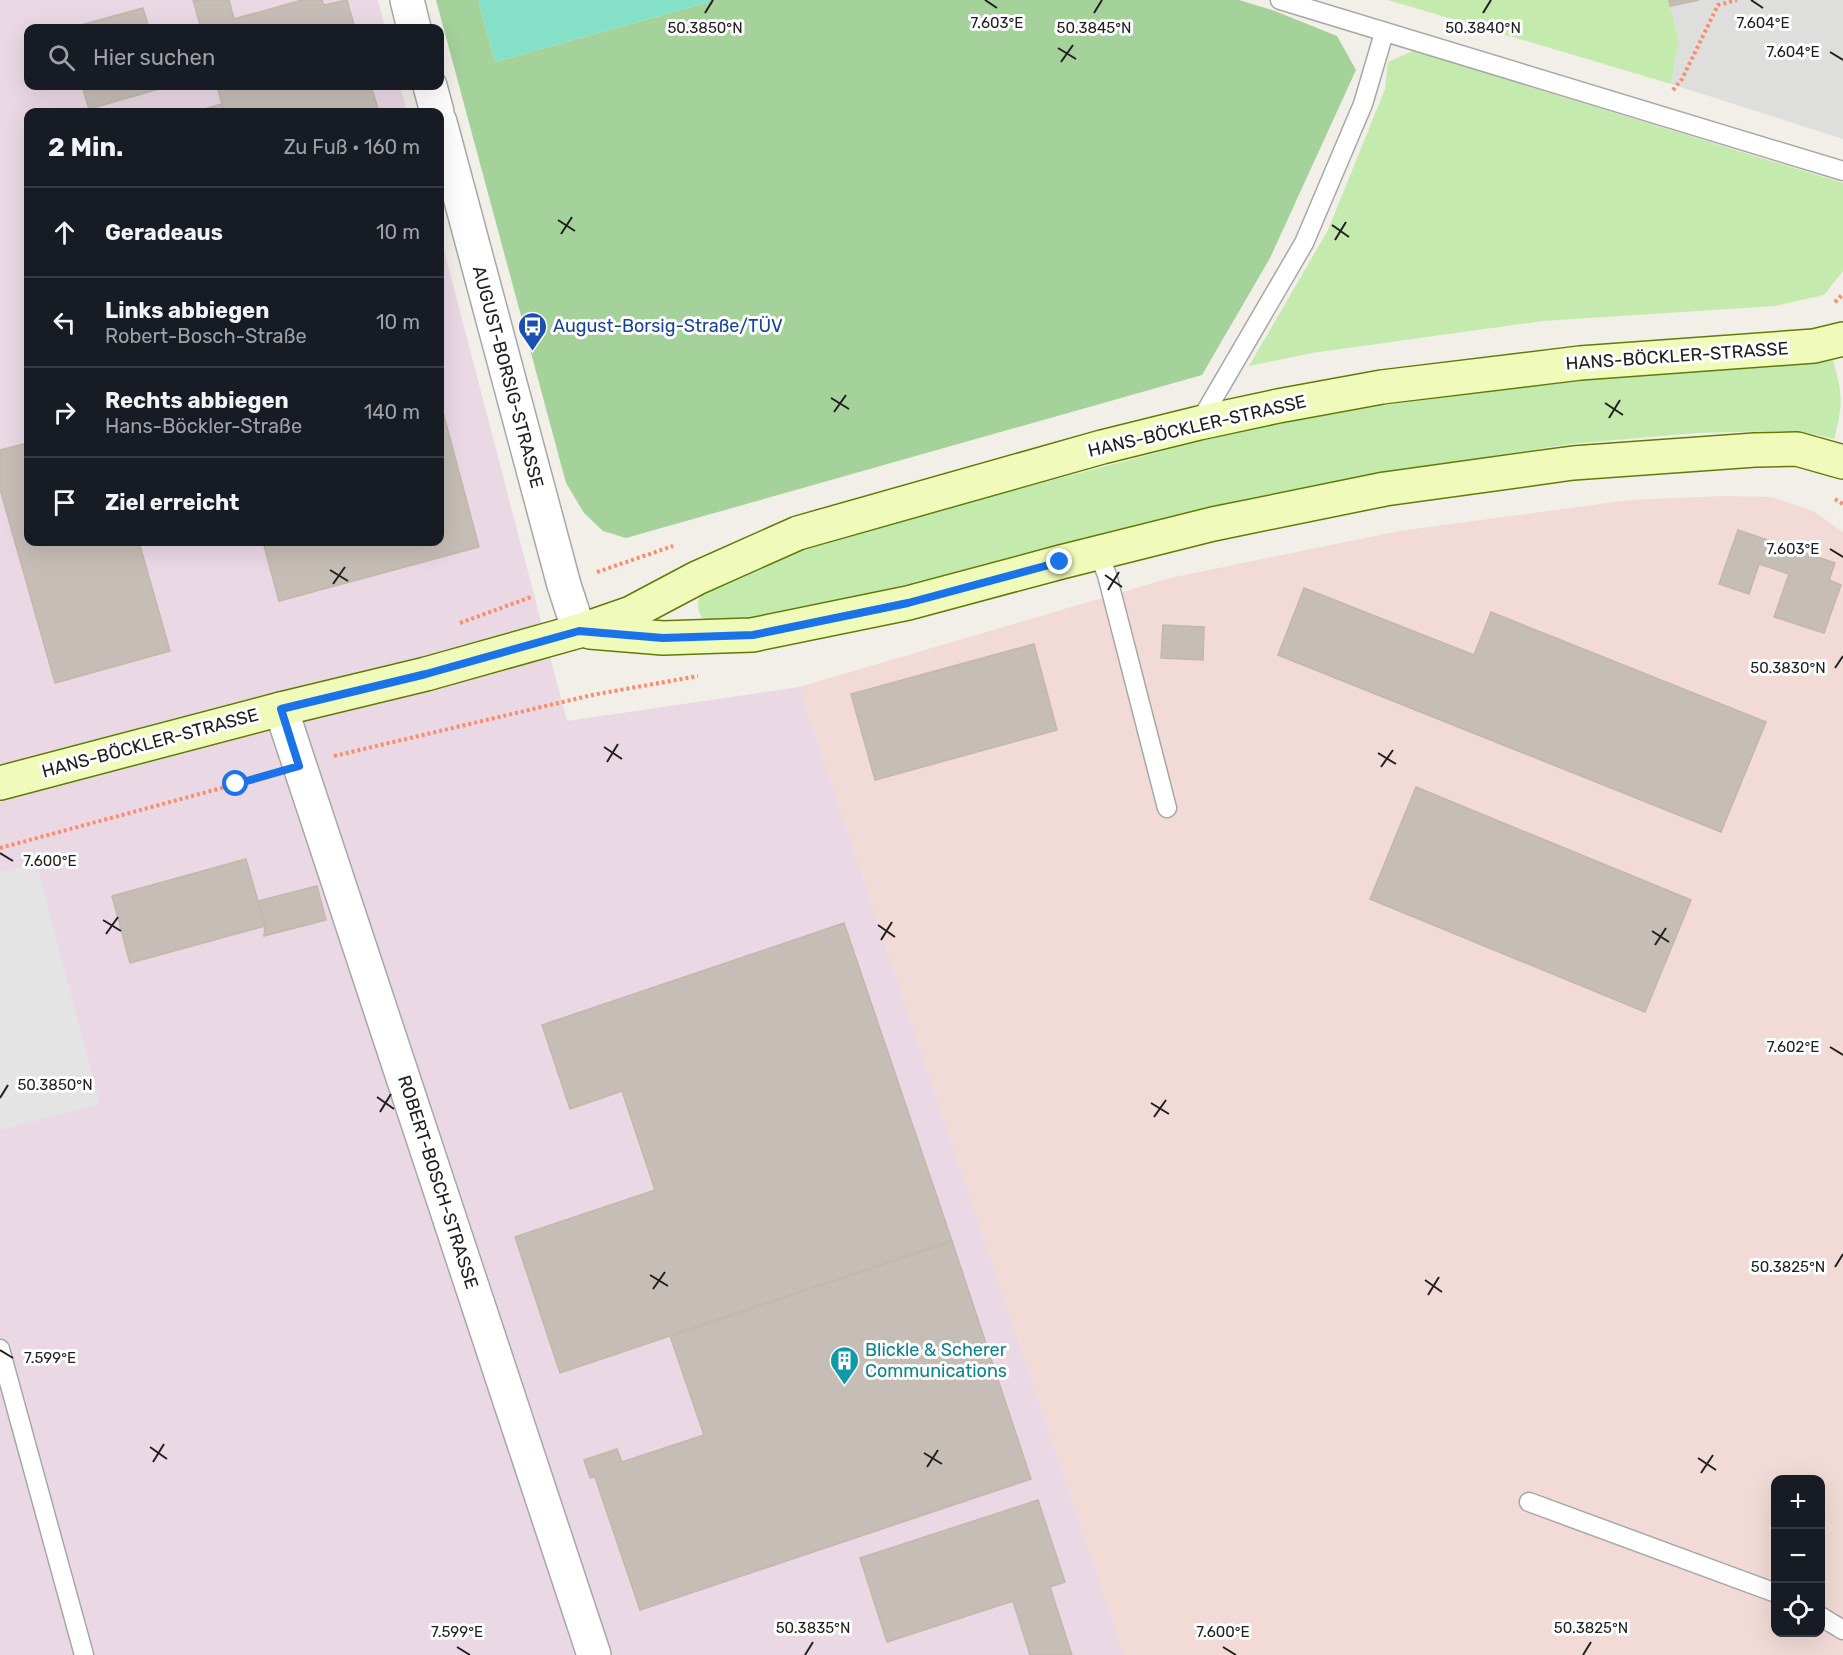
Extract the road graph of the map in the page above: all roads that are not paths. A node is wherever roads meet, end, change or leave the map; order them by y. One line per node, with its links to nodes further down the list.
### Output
1 (407, 0): 3 (street)
2 (1280, 0): 4 (lane)
3 (413, 24)
4 (1384, 33): 8 (lane); 10 (lane)
5 (431, 90): 6 (street)
6 (436, 108)
7 (444, 137): 13 (street, AUGUST-BORSIG-STRASSE)
8 (1843, 171)
9 (1843, 339): 10 (main road, HANS-BÖCKLER-STRASSE)
10 (1199, 423): 13 (main road, HANS-BÖCKLER-STRASSE)
11 (1843, 462): 12 (main road, HANS-BÖCKLER-STRASSE)
12 (1098, 552): 13 (main road, HANS-BÖCKLER-STRASSE); 16 (lane)
13 (579, 631): 14 (main road, HANS-BÖCKLER-STRASSE)
14 (281, 709): 15 (main road, HANS-BÖCKLER-STRASSE); 23 (street, ROBERT-BOSCH-STRASSE)
15 (0, 783)
16 (1167, 808)
17 (0, 1349): 22 (lane)
18 (1528, 1502): 19 (lane)
19 (1771, 1591)
20 (1825, 1619): 21 (lane)
21 (1843, 1630)
22 (84, 1655)
23 (594, 1655)

